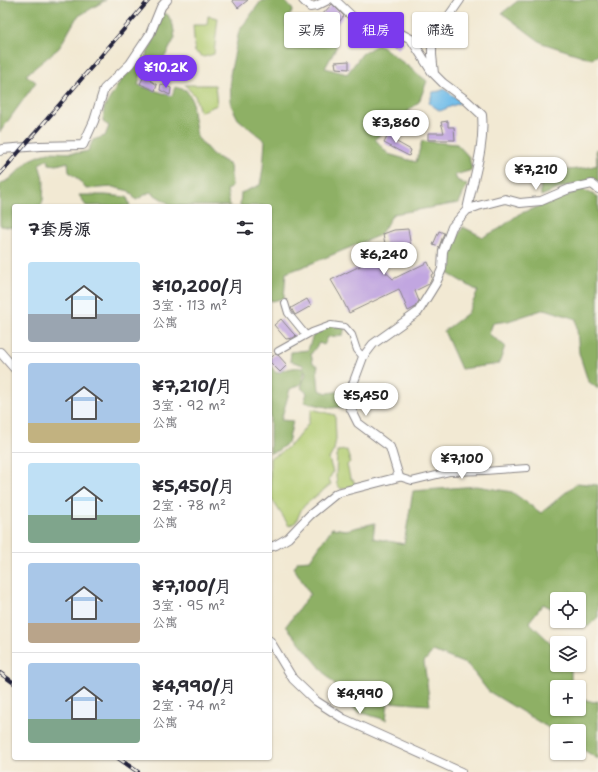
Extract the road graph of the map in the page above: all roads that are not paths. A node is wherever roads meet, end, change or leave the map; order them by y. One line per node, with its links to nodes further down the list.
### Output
1 (167, 0): 7 (street)
2 (303, 0): 3 (street)
3 (328, 0)
4 (335, 0): 6 (street)
5 (460, 0): 6 (street)
6 (434, 74): 9 (street)
7 (0, 151)
8 (598, 190): 9 (street)
9 (467, 210): 14 (street)
10 (285, 303): 11 (street)
11 (306, 335): 12 (street); 14 (street)
12 (278, 350)
13 (0, 352): 15 (street)
14 (363, 357): 17 (street)
15 (12, 366)
16 (527, 468): 17 (street)
17 (399, 477): 18 (street)
18 (272, 547)
19 (272, 644): 20 (street)
20 (461, 772)

